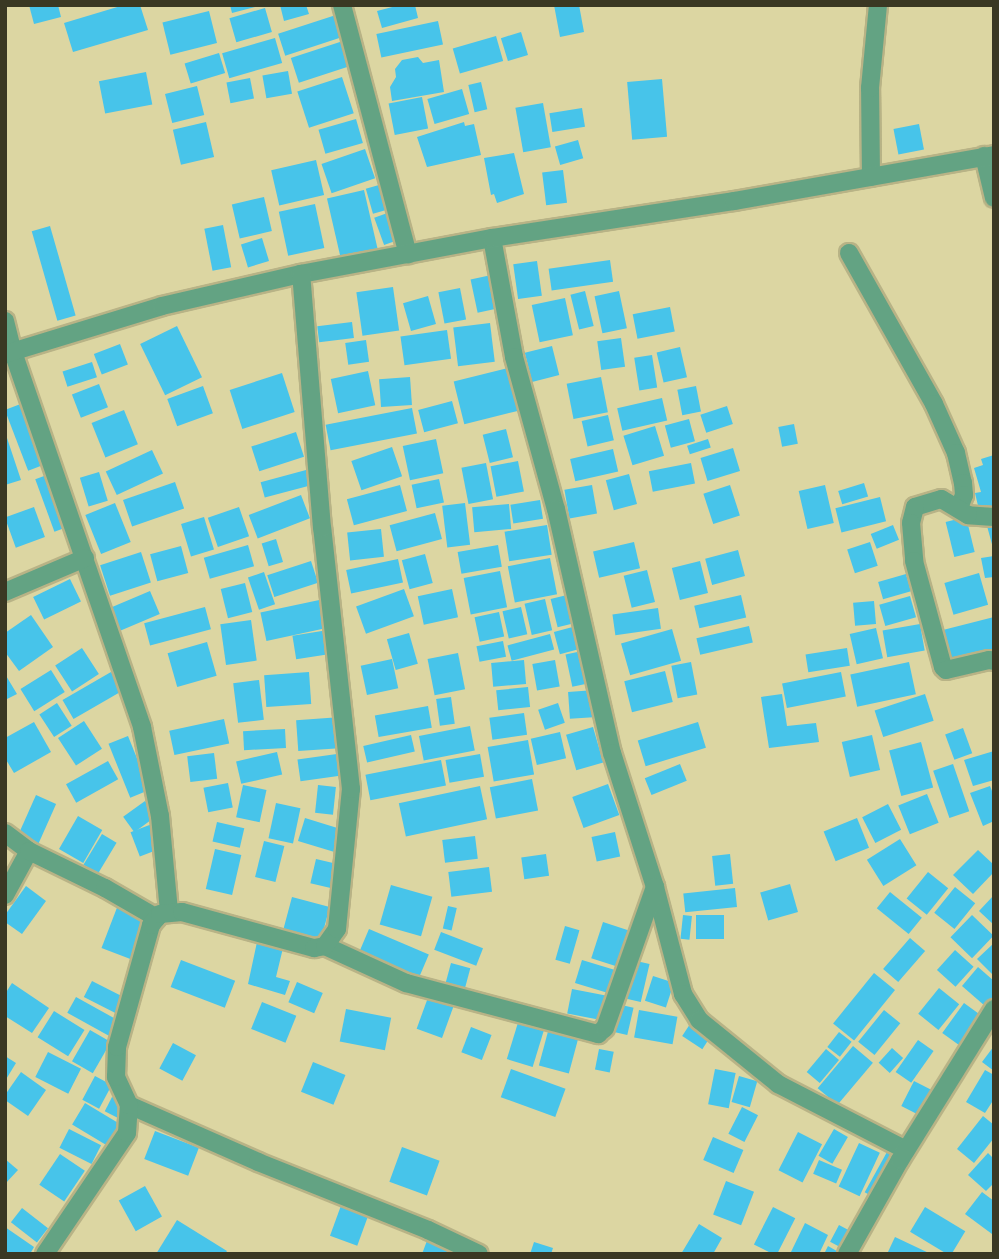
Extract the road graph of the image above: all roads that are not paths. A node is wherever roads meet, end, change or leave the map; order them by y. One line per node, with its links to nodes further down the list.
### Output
1 (342, 5): 8 (street)
2 (878, 5): 4 (street)
3 (989, 156): 4 (street); 5 (street)
4 (872, 177): 6 (street)
5 (994, 198)
6 (492, 238): 8 (street); 19 (street)
7 (849, 253): 12 (street)
8 (408, 254): 9 (street)
9 (301, 274): 11 (street); 22 (street)
10 (5, 321): 11 (street)
11 (9, 353): 14 (street)
12 (959, 508): 13 (street); 16 (street)
13 (994, 517)
14 (85, 558): 15 (street); 21 (street)
15 (5, 593)
16 (994, 661)
17 (5, 833): 18 (street)
18 (29, 851): 20 (street); 21 (street)
19 (655, 887): 22 (street); 25 (street)
20 (5, 895)
21 (163, 915): 22 (street); 24 (street)
22 (325, 946)
23 (994, 1009): 25 (street)
24 (129, 1105): 26 (street); 27 (street)
25 (906, 1150): 28 (street)
26 (45, 1254)
27 (479, 1254)
28 (847, 1254)

